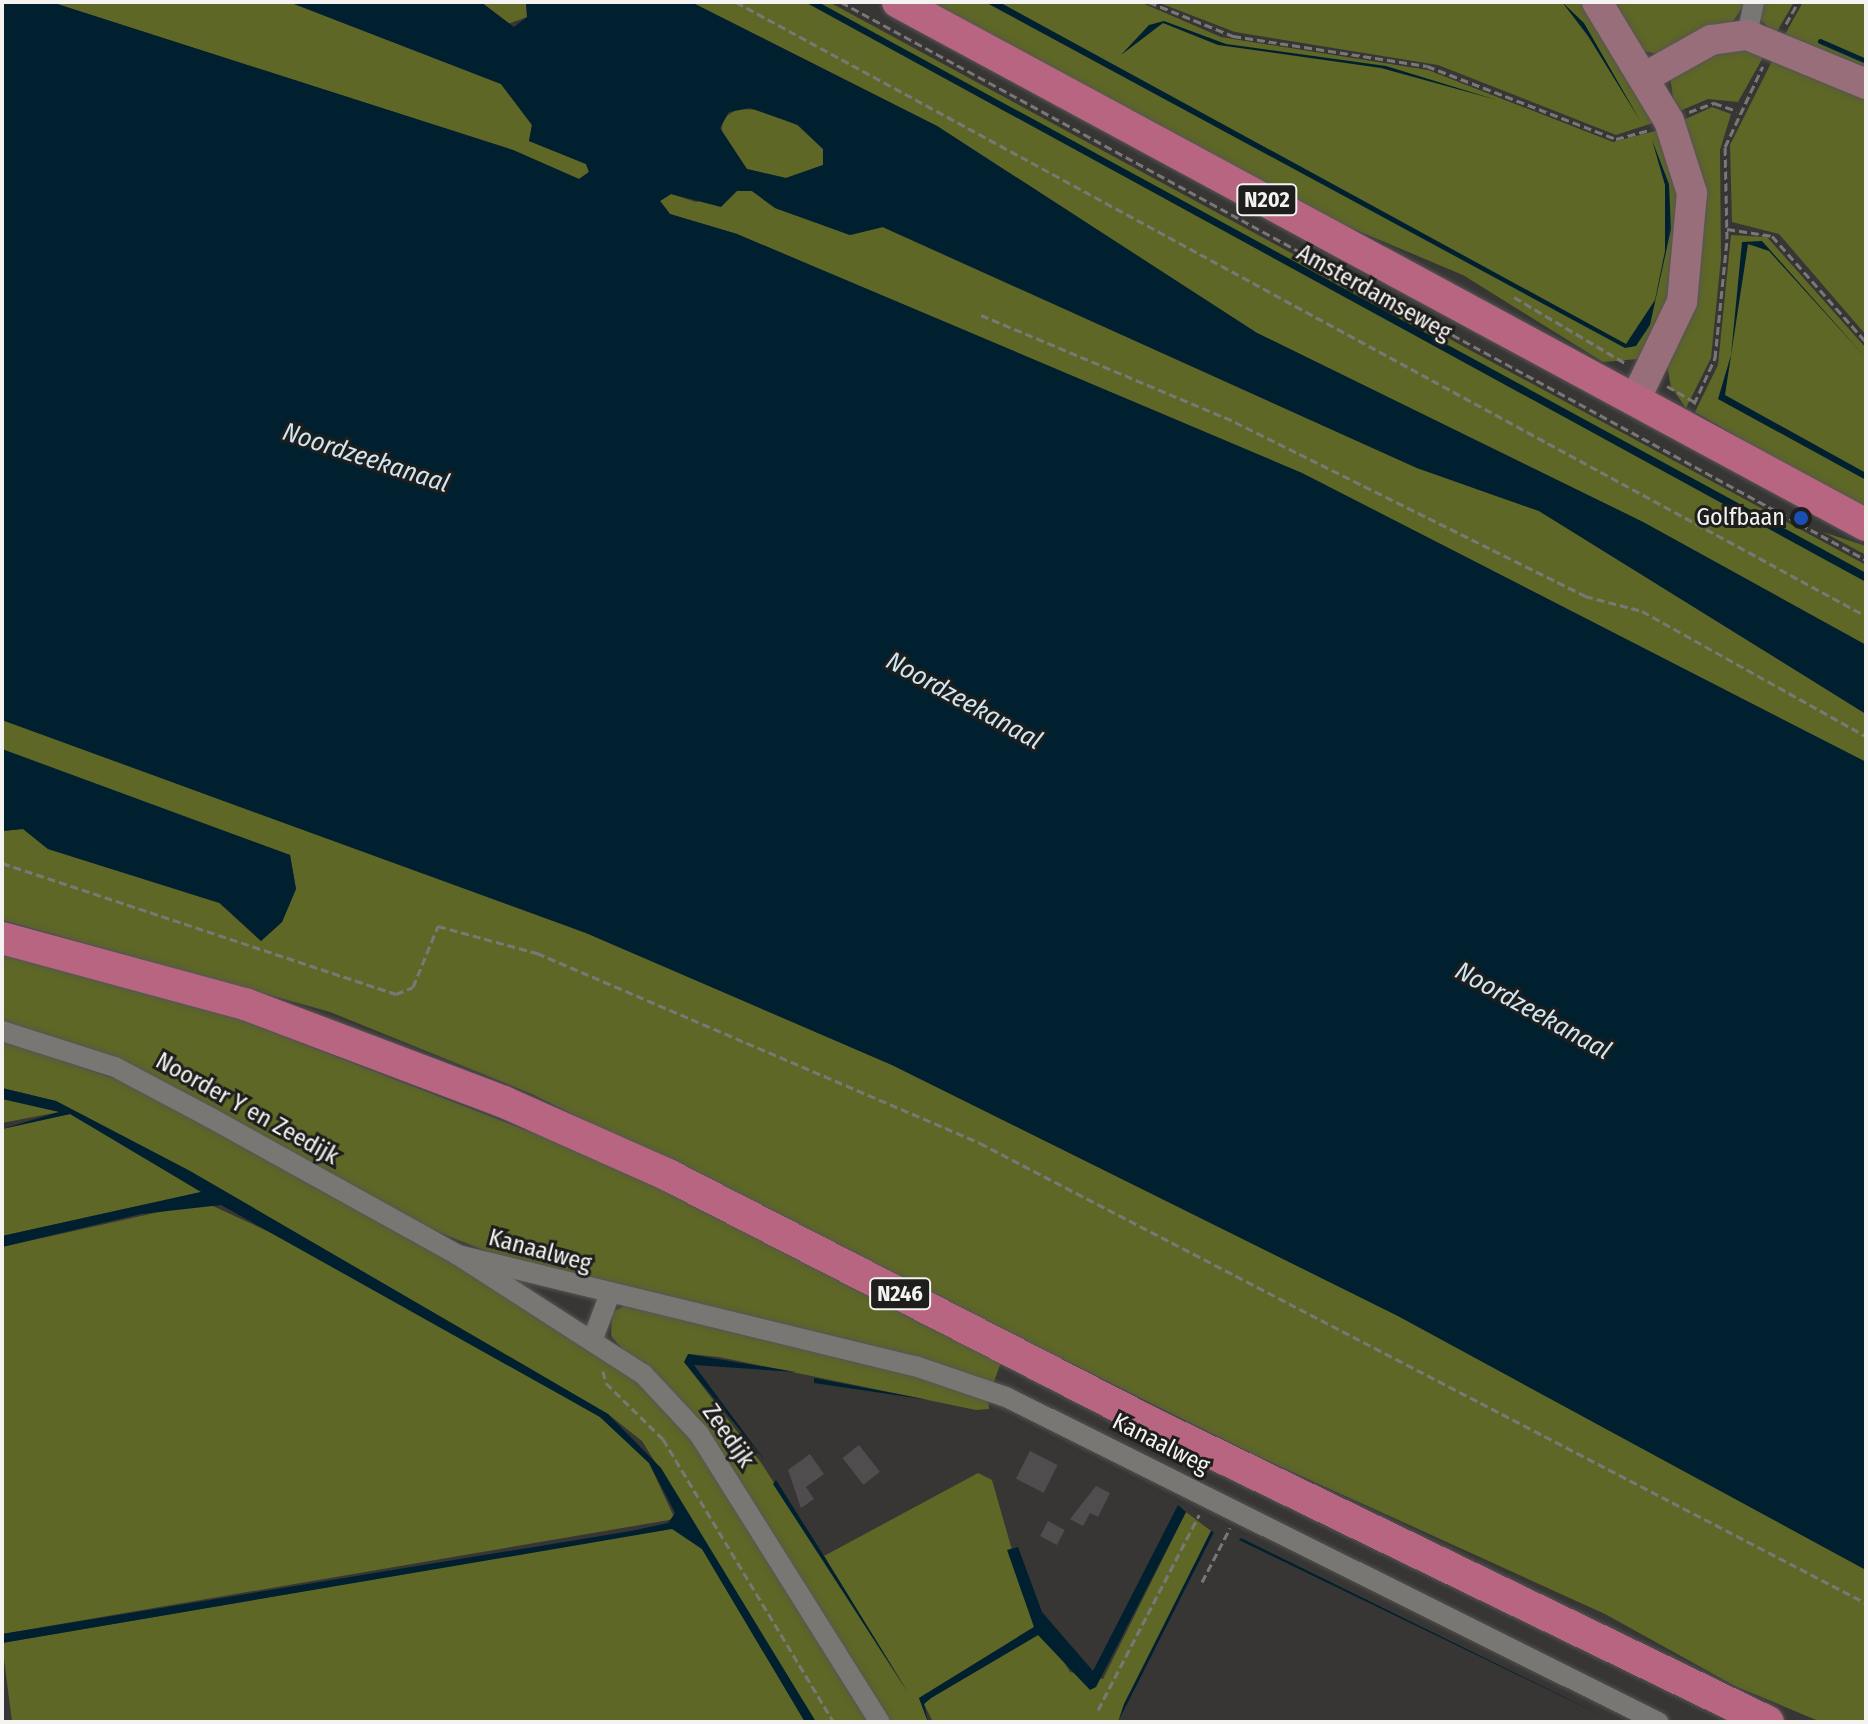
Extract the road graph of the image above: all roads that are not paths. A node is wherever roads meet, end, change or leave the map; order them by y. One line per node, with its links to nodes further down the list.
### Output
1 (898, 2): 7 (main road, Amsterdamseweg / N202)
2 (1597, 2): 5 (street)
3 (1754, 2): 4 (street)
4 (1761, 40): 5 (street); 6 (street)
5 (1645, 77): 7 (street)
6 (1866, 84)
7 (1642, 386): 8 (main road, Amsterdamseweg / N202)
8 (1866, 525)
9 (2, 938): 16 (main road, N246)
10 (2, 1031): 11 (street, Noorder Y en Zeedijk)
11 (458, 1255): 12 (street, Kanaalweg); 13 (street, Zeedijk)
12 (609, 1296): 13 (street, Kanaalweg); 15 (street, Kanaalweg)
13 (594, 1336): 14 (street, Zeedijk)
14 (880, 1722)
15 (1658, 1722)
16 (1768, 1722)

